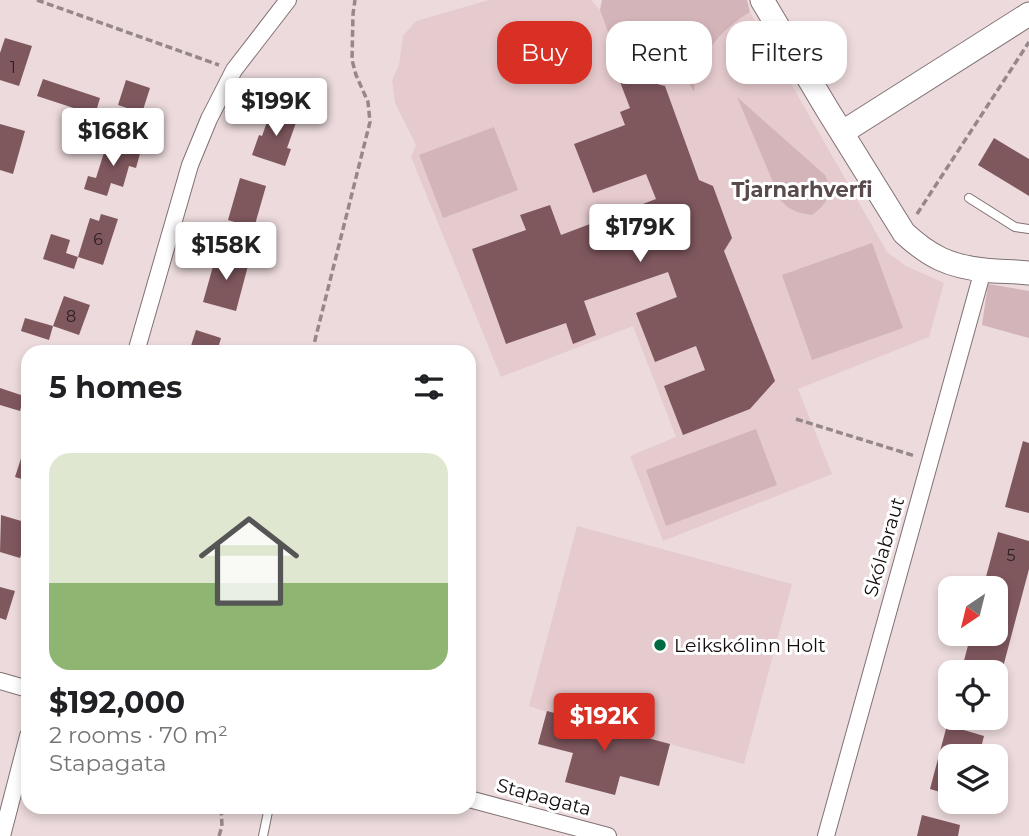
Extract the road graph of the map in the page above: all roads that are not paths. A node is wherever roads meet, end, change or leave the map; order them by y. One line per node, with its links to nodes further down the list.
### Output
1 (288, 0): 9 (street)
2 (762, 0): 4 (street)
3 (1029, 14): 4 (street)
4 (843, 132): 7 (street)
5 (969, 198): 6 (lane)
6 (1029, 229)
7 (983, 270): 8 (street); 18 (street, Skólabraut)
8 (1029, 273)
9 (138, 345)
10 (0, 681): 11 (street)
11 (21, 687)
12 (21, 763): 15 (street)
13 (476, 801): 17 (street, Stapagata)
14 (268, 814): 16 (lane)
15 (2, 836)
16 (263, 836)
17 (608, 836)
18 (826, 836)

